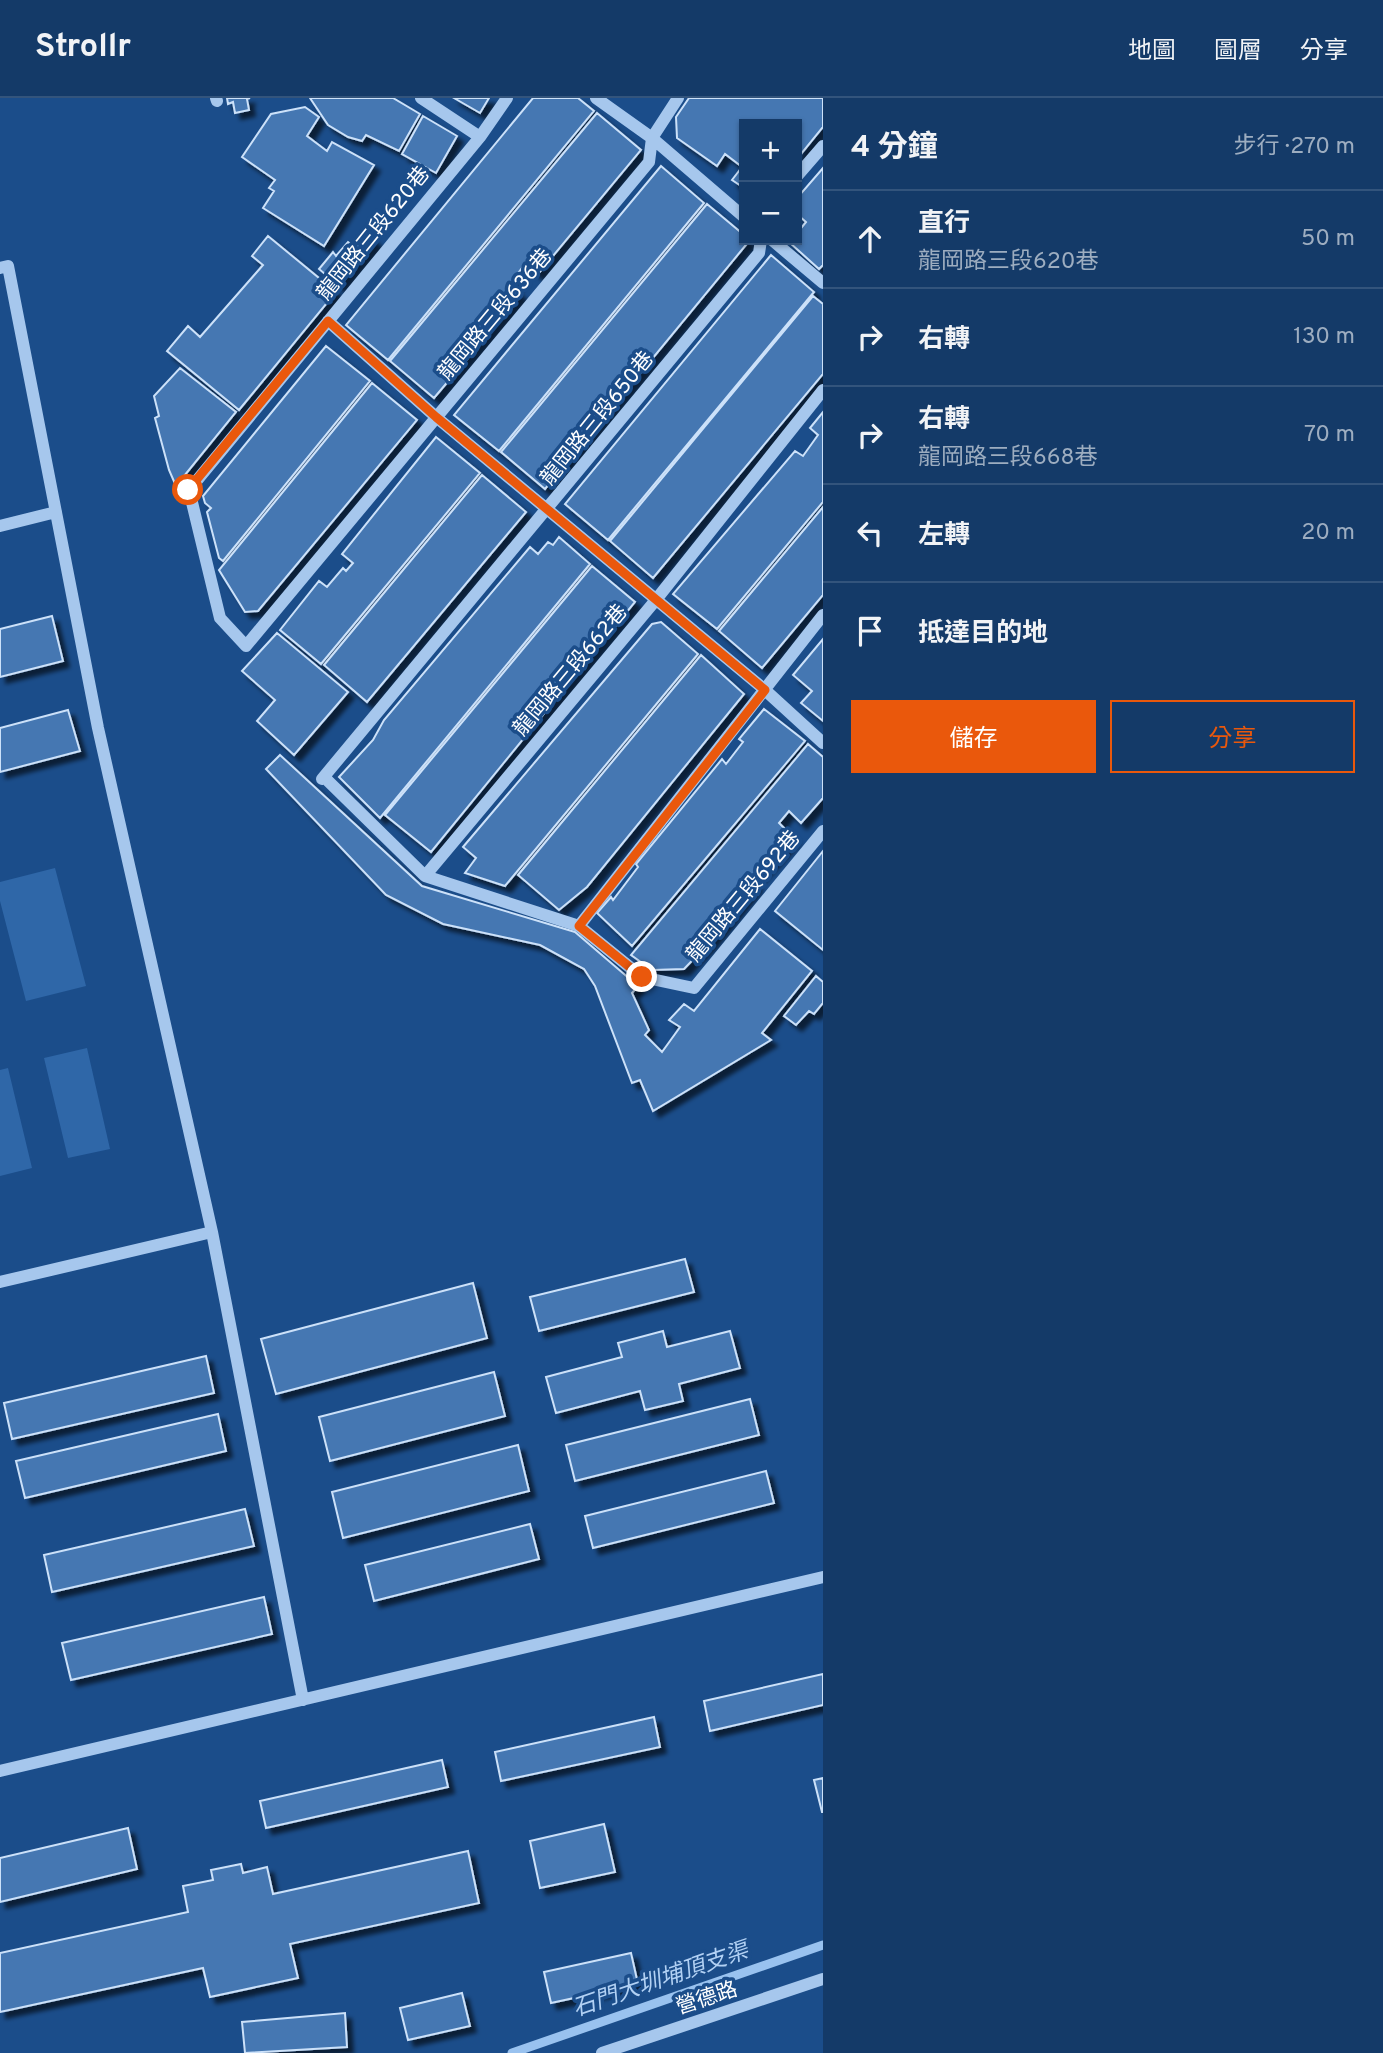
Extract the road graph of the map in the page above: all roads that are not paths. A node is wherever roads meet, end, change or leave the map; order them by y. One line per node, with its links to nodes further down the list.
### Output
1 (421, 98): 5 (street)
2 (507, 98): 5 (street, 龍岡路三段620巷)
3 (596, 98): 6 (street)
4 (678, 98): 6 (street, 龍岡路三段636巷)
5 (480, 137): 14 (street, 龍岡路三段620巷)
6 (652, 138): 9 (street); 16 (street, 龍岡路三段636巷)
7 (823, 146): 8 (street)
8 (802, 170)
9 (739, 212)
10 (760, 245): 17 (street, 龍岡路三段650巷)
11 (778, 245): 13 (street)
12 (0, 268): 18 (street)
13 (823, 283)
14 (328, 321): 16 (street); 22 (street, 龍岡路三段620巷)
15 (823, 390): 20 (street, 龍岡路三段662巷)
16 (436, 417): 17 (street); 22 (street, 龍岡路三段636巷)
17 (548, 511): 20 (street); 26 (street, 龍岡路三段650巷)
18 (56, 512): 19 (street); 28 (street)
19 (0, 526)
20 (655, 601): 23 (street); 26 (street, 龍岡路三段662巷)
21 (823, 615): 23 (street)
22 (246, 646)
23 (765, 690): 24 (street); 27 (street)
24 (823, 743)
25 (823, 831): 27 (street, 龍岡路三段692巷)
26 (425, 876): 27 (street)
27 (579, 926)
28 (212, 1232): 29 (street); 31 (street)
29 (0, 1282)
30 (823, 1577): 31 (street)
31 (303, 1700): 32 (street)
32 (0, 1771)
33 (823, 1979): 34 (street, 營德路)
34 (602, 2053)

